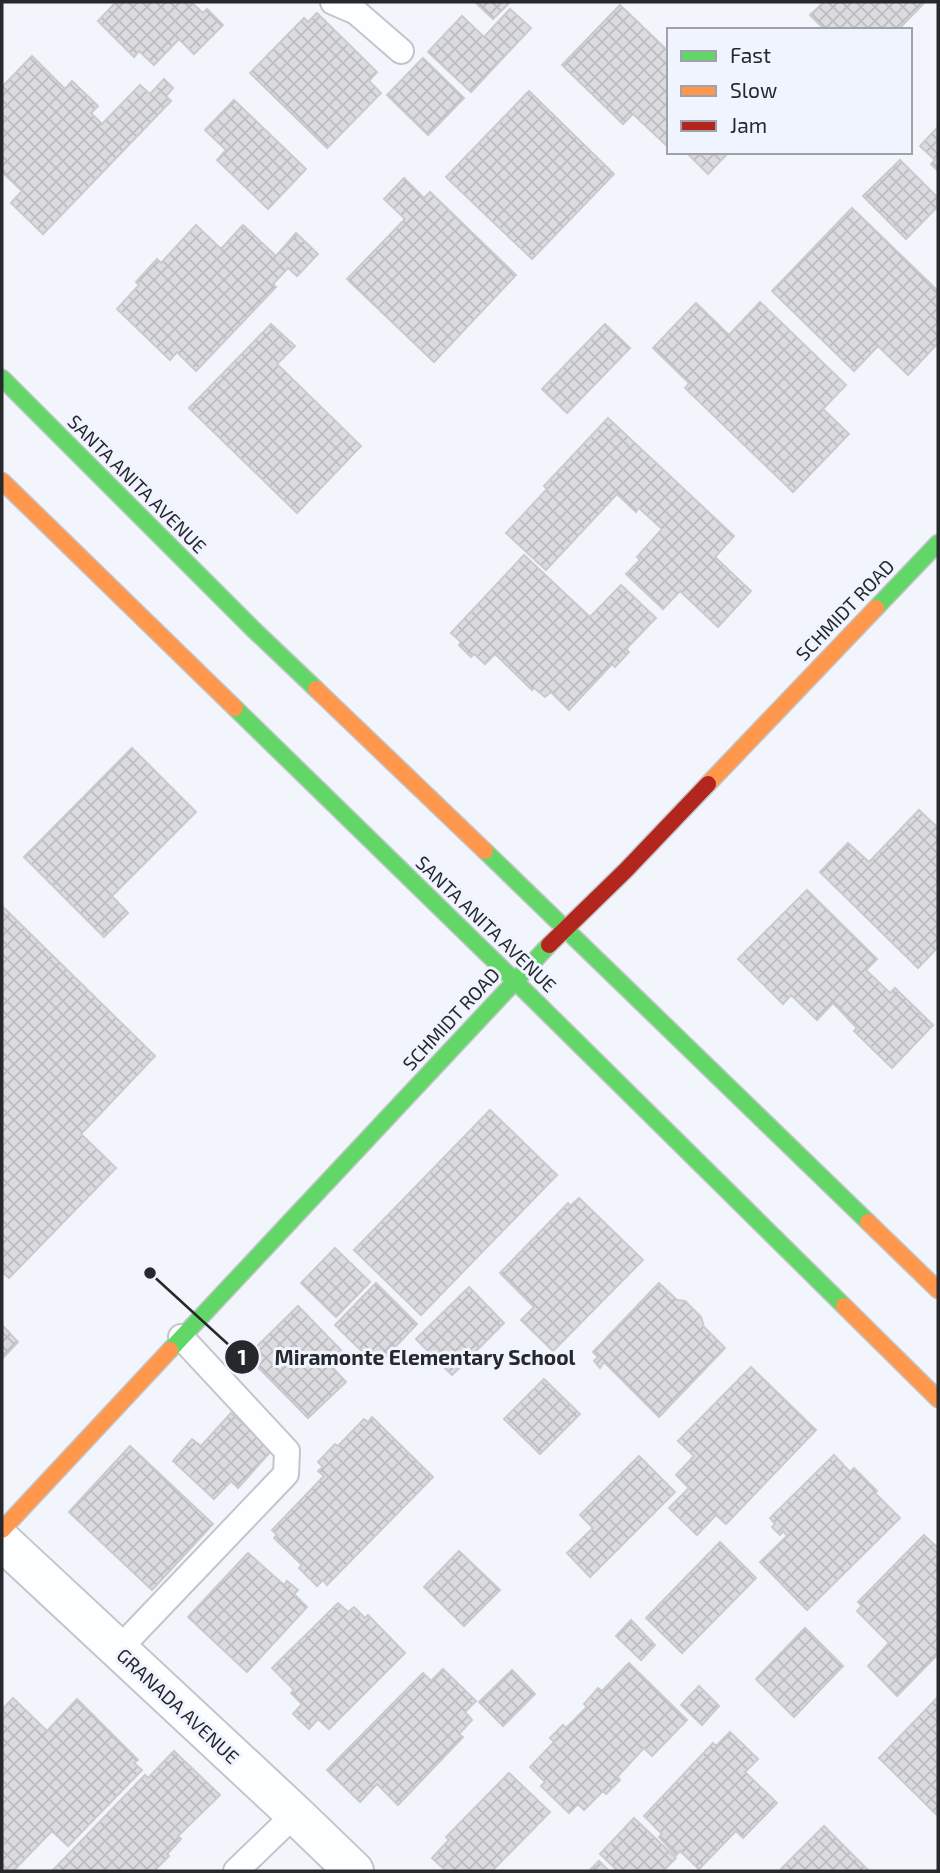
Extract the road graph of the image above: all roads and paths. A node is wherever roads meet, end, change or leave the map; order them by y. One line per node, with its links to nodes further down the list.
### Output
1 (333, 2): 2 (lane)
2 (401, 51)
3 (2, 379): 6 (main road, SANTA ANITA AVENUE)
4 (2, 481): 7 (main road, SANTA ANITA AVENUE)
5 (938, 542): 6 (main road, SCHMIDT ROAD)
6 (565, 928): 7 (main road, SCHMIDT ROAD); 8 (main road, SANTA ANITA AVENUE)
7 (515, 981): 9 (main road, SCHMIDT ROAD); 10 (main road, SANTA ANITA AVENUE)
8 (938, 1290)
9 (181, 1337): 11 (main road, SCHMIDT ROAD); 13 (lane)
10 (938, 1399)
11 (2, 1530)
12 (2, 1541): 13 (street, GRANADA AVENUE)
13 (118, 1650): 14 (street, GRANADA AVENUE)
14 (295, 1814): 15 (lane); 16 (street, GRANADA AVENUE)
15 (236, 1871)
16 (354, 1871)

